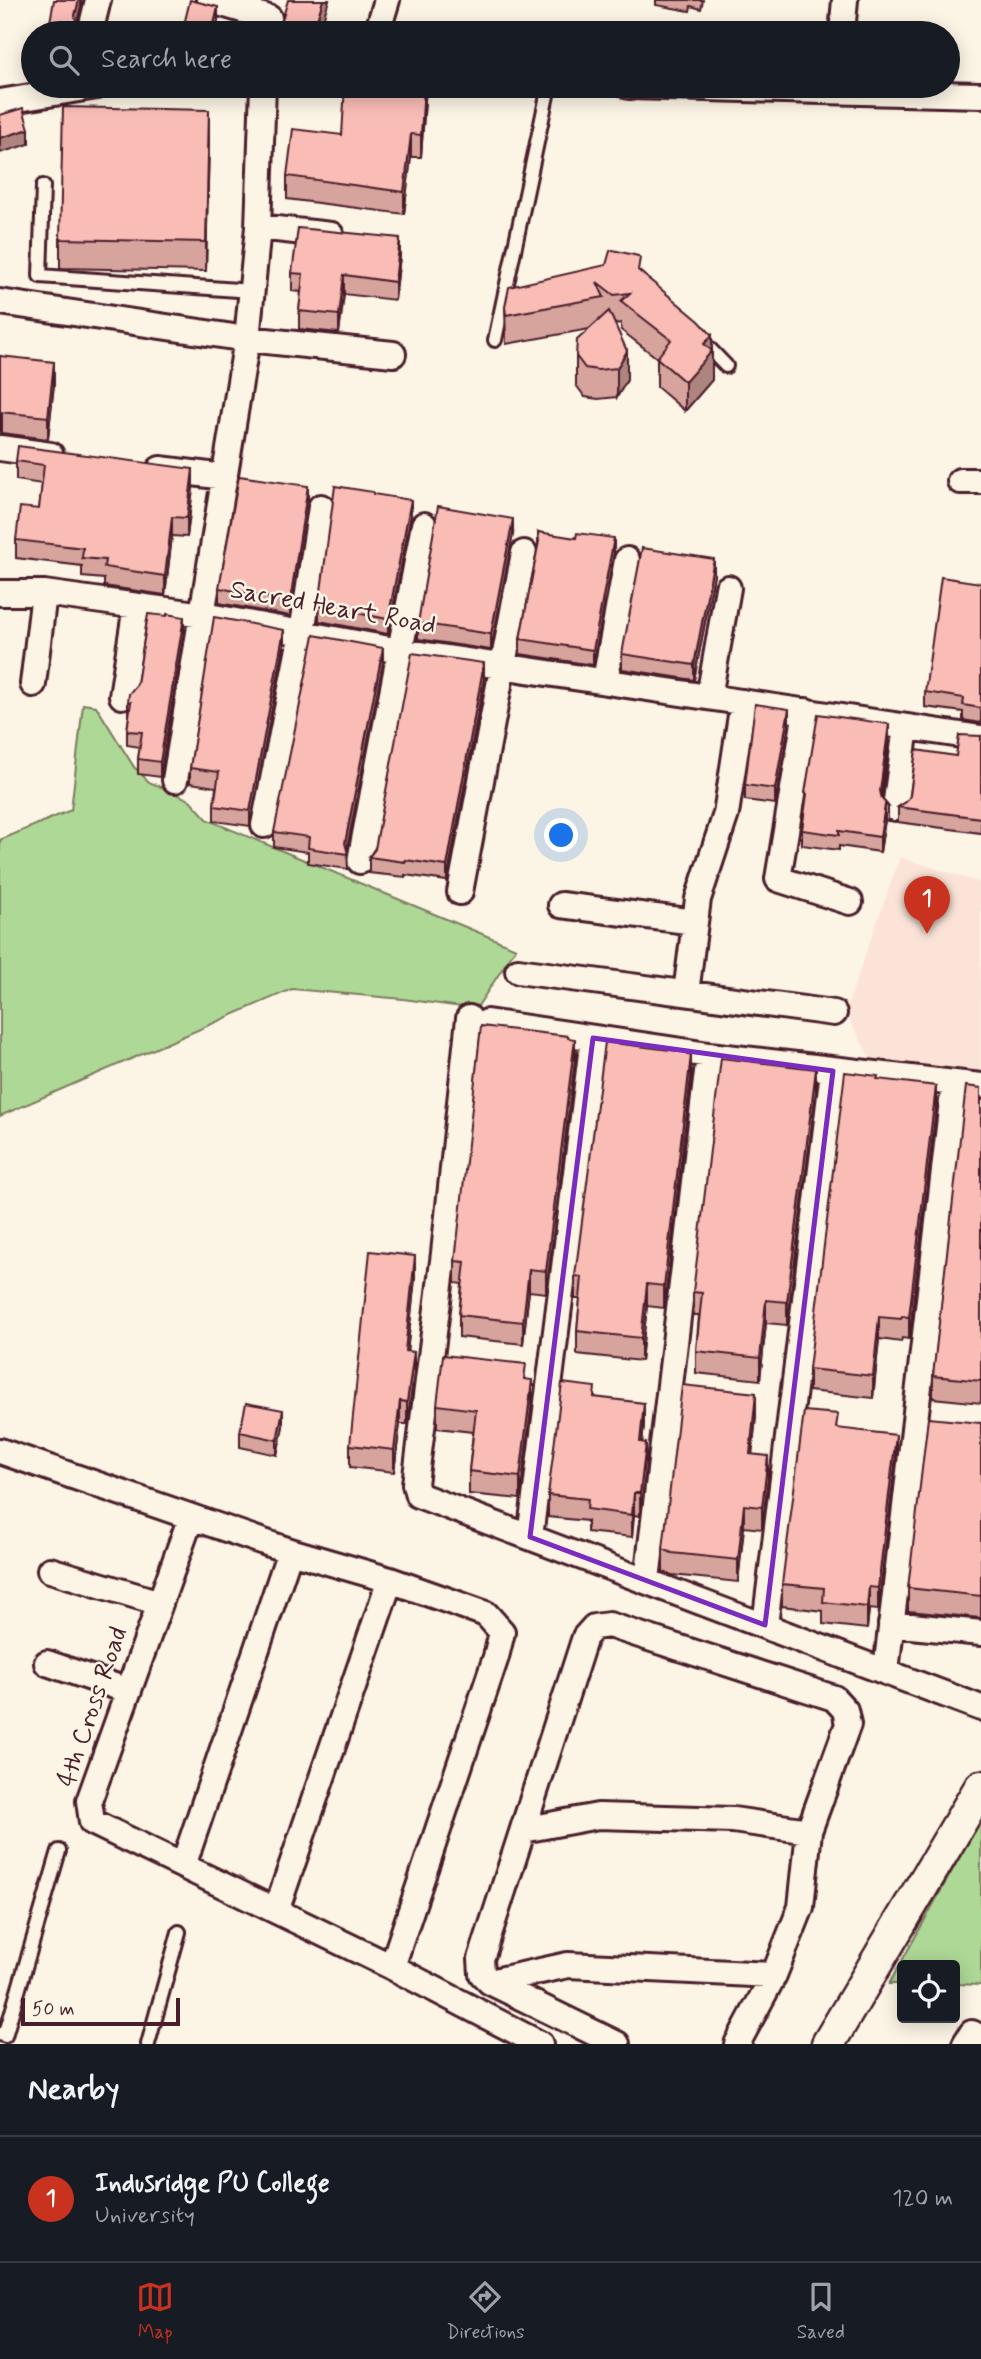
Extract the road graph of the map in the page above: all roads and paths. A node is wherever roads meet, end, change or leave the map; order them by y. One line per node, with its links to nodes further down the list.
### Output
1 (98, 0): 6 (street)
2 (209, 0): 5 (street)
3 (387, 0): 7 (street)
4 (845, 0): 8 (street)
5 (270, 17)
6 (93, 21)
7 (381, 21)
8 (843, 21)
9 (960, 94): 10 (street)
10 (981, 95)
11 (22, 98): 14 (street)
12 (263, 98): 16 (street, Sacred Heart Road)
13 (547, 98): 22 (lane)
14 (0, 102)
15 (43, 186): 18 (lane)
16 (258, 227): 17 (street); 18 (street, Sacred Heart Road)
17 (351, 237)
18 (252, 291): 21 (street, Sacred Heart Road)
19 (0, 302): 21 (street)
20 (689, 327): 24 (lane)
21 (247, 339): 23 (street); 28 (street, Sacred Heart Road)
22 (495, 340)
23 (393, 354)
24 (726, 366)
25 (0, 448): 26 (street)
26 (80, 458)
27 (133, 465): 28 (street)
28 (225, 477): 37 (street, Sacred Heart Road)
29 (321, 508): 38 (street)
30 (424, 525): 39 (street)
31 (524, 553): 40 (street)
32 (627, 560): 41 (street)
33 (728, 588): 44 (street)
34 (0, 593): 35 (street)
35 (44, 593): 36 (street); 42 (street)
36 (136, 606): 37 (street); 43 (street)
37 (203, 615): 38 (street, Sacred Heart Road); 49 (street)
38 (303, 633): 39 (street, Sacred Heart Road); 51 (street)
39 (400, 651): 40 (street, Sacred Heart Road); 52 (street)
40 (503, 666): 41 (street, Sacred Heart Road); 53 (street)
41 (605, 681): 44 (street, Sacred Heart Road)
42 (33, 684)
43 (122, 696)
44 (709, 697): 45 (street, Sacred Heart Road)
45 (743, 702): 46 (street, Sacred Heart Road); 56 (street)
46 (806, 711): 47 (street, Sacred Heart Road); 54 (street)
47 (906, 727): 48 (street, Sacred Heart Road); 50 (street)
48 (981, 738)
49 (175, 780)
50 (895, 808)
51 (264, 825)
52 (360, 861)
53 (460, 892)
54 (850, 902)
55 (561, 905): 56 (street)
56 (695, 922): 58 (street)
57 (518, 971): 58 (street)
58 (686, 993): 59 (street)
59 (834, 1013)
60 (593, 1038): 61 (street); 67 (street); 67 (street)
61 (709, 1055): 62 (street); 71 (street)
62 (833, 1071): 63 (street); 74 (street)
63 (954, 1084): 64 (street); 73 (street)
64 (981, 1086)
65 (0, 1451): 66 (street)
66 (191, 1517): 68 (street); 72 (street, 4th Cross Road)
67 (530, 1536): 71 (street)
68 (290, 1551): 70 (street); 84 (street)
69 (50, 1570): 72 (street)
70 (390, 1580): 85 (street); 87 (street)
71 (647, 1580): 74 (street)
72 (160, 1603): 78 (street, 4th Cross Road)
73 (891, 1624): 75 (street); 77 (street)
74 (765, 1625): 77 (street)
75 (981, 1633)
76 (47, 1663): 78 (street)
77 (886, 1671): 79 (street)
78 (129, 1690): 84 (street, 4th Cross Road)
79 (981, 1708)
80 (981, 1787): 95 (street)
81 (523, 1830): 82 (street); 82 (street); 89 (street)
82 (809, 1831): 88 (street)
83 (59, 1851): 90 (lane)
84 (183, 1866): 85 (street)
85 (276, 1911): 87 (street)
86 (179, 1932): 91 (lane)
87 (392, 1967): 92 (street)
88 (774, 1975): 89 (street); 94 (street)
89 (490, 1982): 93 (street)
90 (2, 2038)
91 (149, 2044)
92 (540, 2044)
93 (617, 2044)
94 (737, 2044)
95 (828, 2044)

